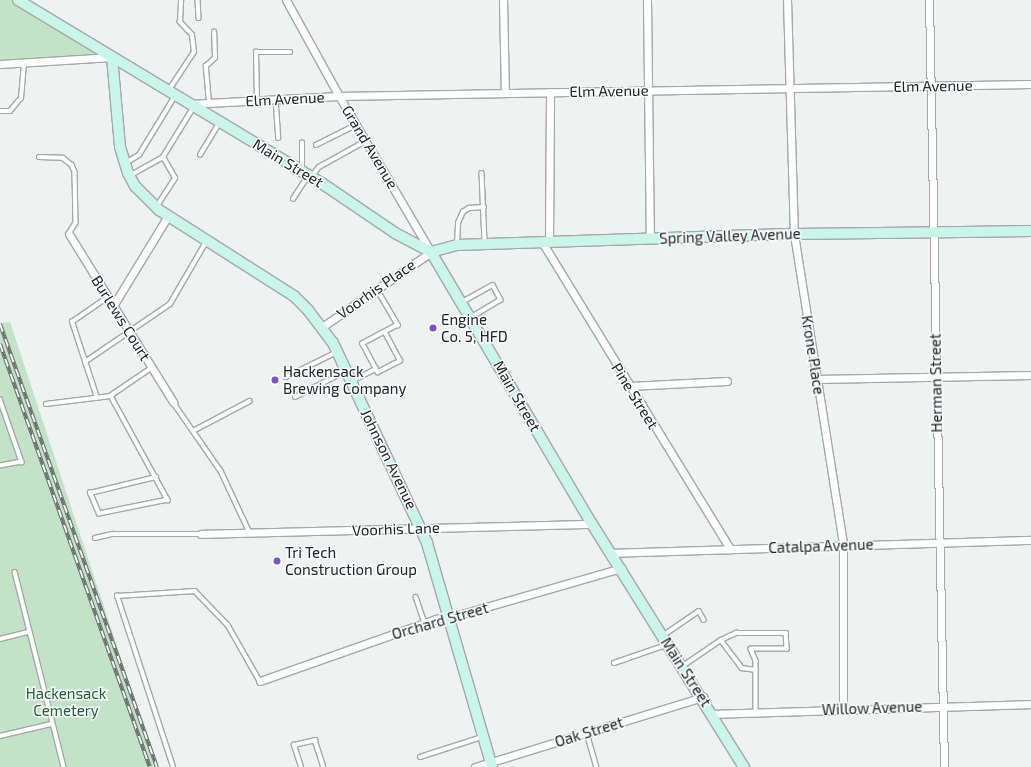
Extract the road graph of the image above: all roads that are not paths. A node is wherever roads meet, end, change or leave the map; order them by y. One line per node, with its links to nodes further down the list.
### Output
1 (18, 0): 12 (street, Main Street)
2 (181, 0): 21 (lane)
3 (198, 0): 9 (lane)
4 (286, 0): 22 (street, Grand Avenue)
5 (503, 0): 20 (street)
6 (646, 0): 18 (street)
7 (787, 0): 17 (street, Krone Place)
8 (929, 0): 16 (street, Herman Street)
9 (199, 18)
10 (214, 32): 25 (lane)
11 (290, 52): 24 (lane)
12 (112, 57): 13 (street); 21 (street, Main Street); 37 (street, Johnson Avenue)
13 (24, 62): 14 (street); 27 (lane)
14 (0, 64)
15 (1031, 84): 16 (street, Elm Avenue)
16 (931, 86): 17 (street, Elm Avenue); 46 (street, Herman Street)
17 (790, 88): 18 (street, Elm Avenue); 48 (street, Krone Place)
18 (649, 91): 19 (street, Elm Avenue); 49 (street)
19 (550, 92): 20 (street, Elm Avenue); 51 (street)
20 (505, 93): 22 (street, Elm Avenue)
21 (171, 94): 26 (street, Main Street); 37 (lane)
22 (338, 96): 23 (street, Elm Avenue); 29 (street, Grand Avenue)
23 (276, 99): 24 (street, Elm Avenue); 30 (lane)
24 (257, 100): 25 (street, Elm Avenue)
25 (209, 103): 26 (street, Elm Avenue)
26 (190, 106): 28 (street, Main Street); 36 (lane)
27 (0, 111)
28 (219, 123): 34 (lane); 39 (street, Main Street)
29 (356, 125): 31 (street, Grand Avenue); 33 (lane)
30 (279, 138)
31 (366, 141): 39 (lane); 54 (street, Grand Avenue)
32 (302, 143): 39 (lane)
33 (316, 145)
34 (200, 155)
35 (39, 157): 47 (lane)
36 (163, 157): 40 (lane); 43 (lane)
37 (124, 164): 40 (street, Johnson Avenue)
38 (482, 173): 42 (lane)
39 (307, 174): 41 (lane); 54 (street, Main Street)
40 (130, 176): 43 (street, Johnson Avenue)
41 (292, 199)
42 (484, 207): 52 (lane); 53 (lane)
43 (156, 208): 44 (street, Johnson Avenue)
44 (168, 216): 50 (street, Johnson Avenue); 58 (street)
45 (1031, 231): 46 (street, Spring Valley Avenue)
46 (934, 232): 48 (street, Spring Valley Avenue); 70 (street, Herman Street)
47 (69, 234): 56 (street, Burlews Court)
48 (794, 234): 49 (street, Spring Valley Avenue); 71 (street, Krone Place)
49 (650, 239): 51 (street, Spring Valley Avenue)
50 (207, 240): 60 (street, Johnson Avenue); 61 (lane)
51 (545, 242): 52 (street, Spring Valley Avenue); 74 (street, Pine Street)
52 (486, 244): 53 (street, Spring Valley Avenue)
53 (457, 245): 54 (street, Spring Valley Avenue)
54 (431, 252): 55 (street, Voorhis Place); 57 (street, Main Street)
55 (377, 288): 60 (street, Voorhis Place); 62 (lane)
56 (108, 297): 58 (street, Burlews Court); 64 (lane)
57 (462, 302): 59 (street, Main Street); 59 (lane)
58 (113, 306): 61 (street, Burlews Court)
59 (471, 318): 85 (street, Main Street)
60 (322, 327): 63 (street, Johnson Avenue)
61 (130, 332): 64 (lane); 65 (street, Burlews Court)
62 (385, 332): 66 (lane); 66 (lane)
63 (338, 352): 67 (street, Johnson Avenue); 69 (lane)
64 (85, 362): 76 (lane)
65 (152, 368): 75 (lane); 80 (street, Burlews Court)
66 (376, 369): 72 (lane)
67 (347, 371): 72 (street, Johnson Avenue); 77 (lane)
68 (1031, 375): 70 (street)
69 (286, 376)
70 (936, 377): 71 (street); 91 (street, Herman Street)
71 (817, 379): 92 (street, Krone Place)
72 (352, 381): 86 (street, Johnson Avenue)
73 (727, 381): 74 (street)
74 (629, 386): 93 (street, Pine Street)
75 (111, 396): 76 (lane); 84 (lane)
76 (97, 398): 81 (lane)
77 (295, 398)
78 (0, 399): 83 (lane)
79 (250, 401): 82 (lane)
80 (173, 402): 82 (lane)
81 (46, 404)
82 (193, 431): 87 (lane)
83 (0, 466)
84 (156, 477): 84 (lane)
85 (592, 524): 86 (street, Voorhis Lane); 94 (street, Main Street)
86 (421, 528): 87 (street, Voorhis Lane); 98 (street, Johnson Avenue)
87 (250, 533): 88 (street, Voorhis Lane)
88 (201, 534): 89 (lane)
89 (96, 538)
90 (1031, 540): 91 (street, Catalpa Avenue)
91 (940, 542): 92 (street, Catalpa Avenue); 112 (street, Herman Street)
92 (843, 545): 93 (street, Catalpa Avenue); 113 (street, Krone Place)
93 (730, 549): 94 (street, Catalpa Avenue)
94 (611, 553): 95 (street, Main Street)
95 (622, 568): 98 (street, Orchard Street); 102 (street, Main Street)
96 (15, 572): 101 (lane)
97 (416, 597): 100 (lane)
98 (448, 617): 100 (street, Orchard Street); 119 (street, Johnson Avenue)
99 (704, 620): 102 (lane)
100 (425, 623): 109 (street, Orchard Street)
101 (29, 632): 103 (lane); 116 (lane)
102 (663, 636): 105 (street, Main Street)
103 (0, 639)
104 (721, 640): 107 (lane); 108 (lane); 108 (lane)
105 (669, 644): 106 (lane); 107 (street, Main Street)
106 (614, 663)
107 (683, 666): 110 (street, Main Street)
108 (756, 670): 114 (lane)
109 (260, 681): 123 (lane)
110 (703, 697): 115 (street, Main Street); 117 (street, Oak Street)
111 (1031, 704): 112 (street, Willow Avenue)
112 (943, 705): 113 (street, Willow Avenue); 129 (street, Herman Street)
113 (843, 709): 114 (street, Willow Avenue)
114 (756, 712): 115 (street, Willow Avenue)
115 (713, 714): 128 (street, Main Street)
116 (51, 724): 118 (lane); 122 (lane)
117 (587, 733): 121 (street, Oak Street); 127 (lane)
118 (0, 736)
119 (483, 736): 120 (lane); 121 (street, Johnson Avenue)
120 (420, 757)
121 (491, 765): 126 (street, Oak Street)
122 (64, 767)
123 (172, 767)
124 (301, 767): 125 (lane)
125 (324, 767)
126 (475, 767)
127 (597, 767)
128 (744, 767)
129 (944, 767)

